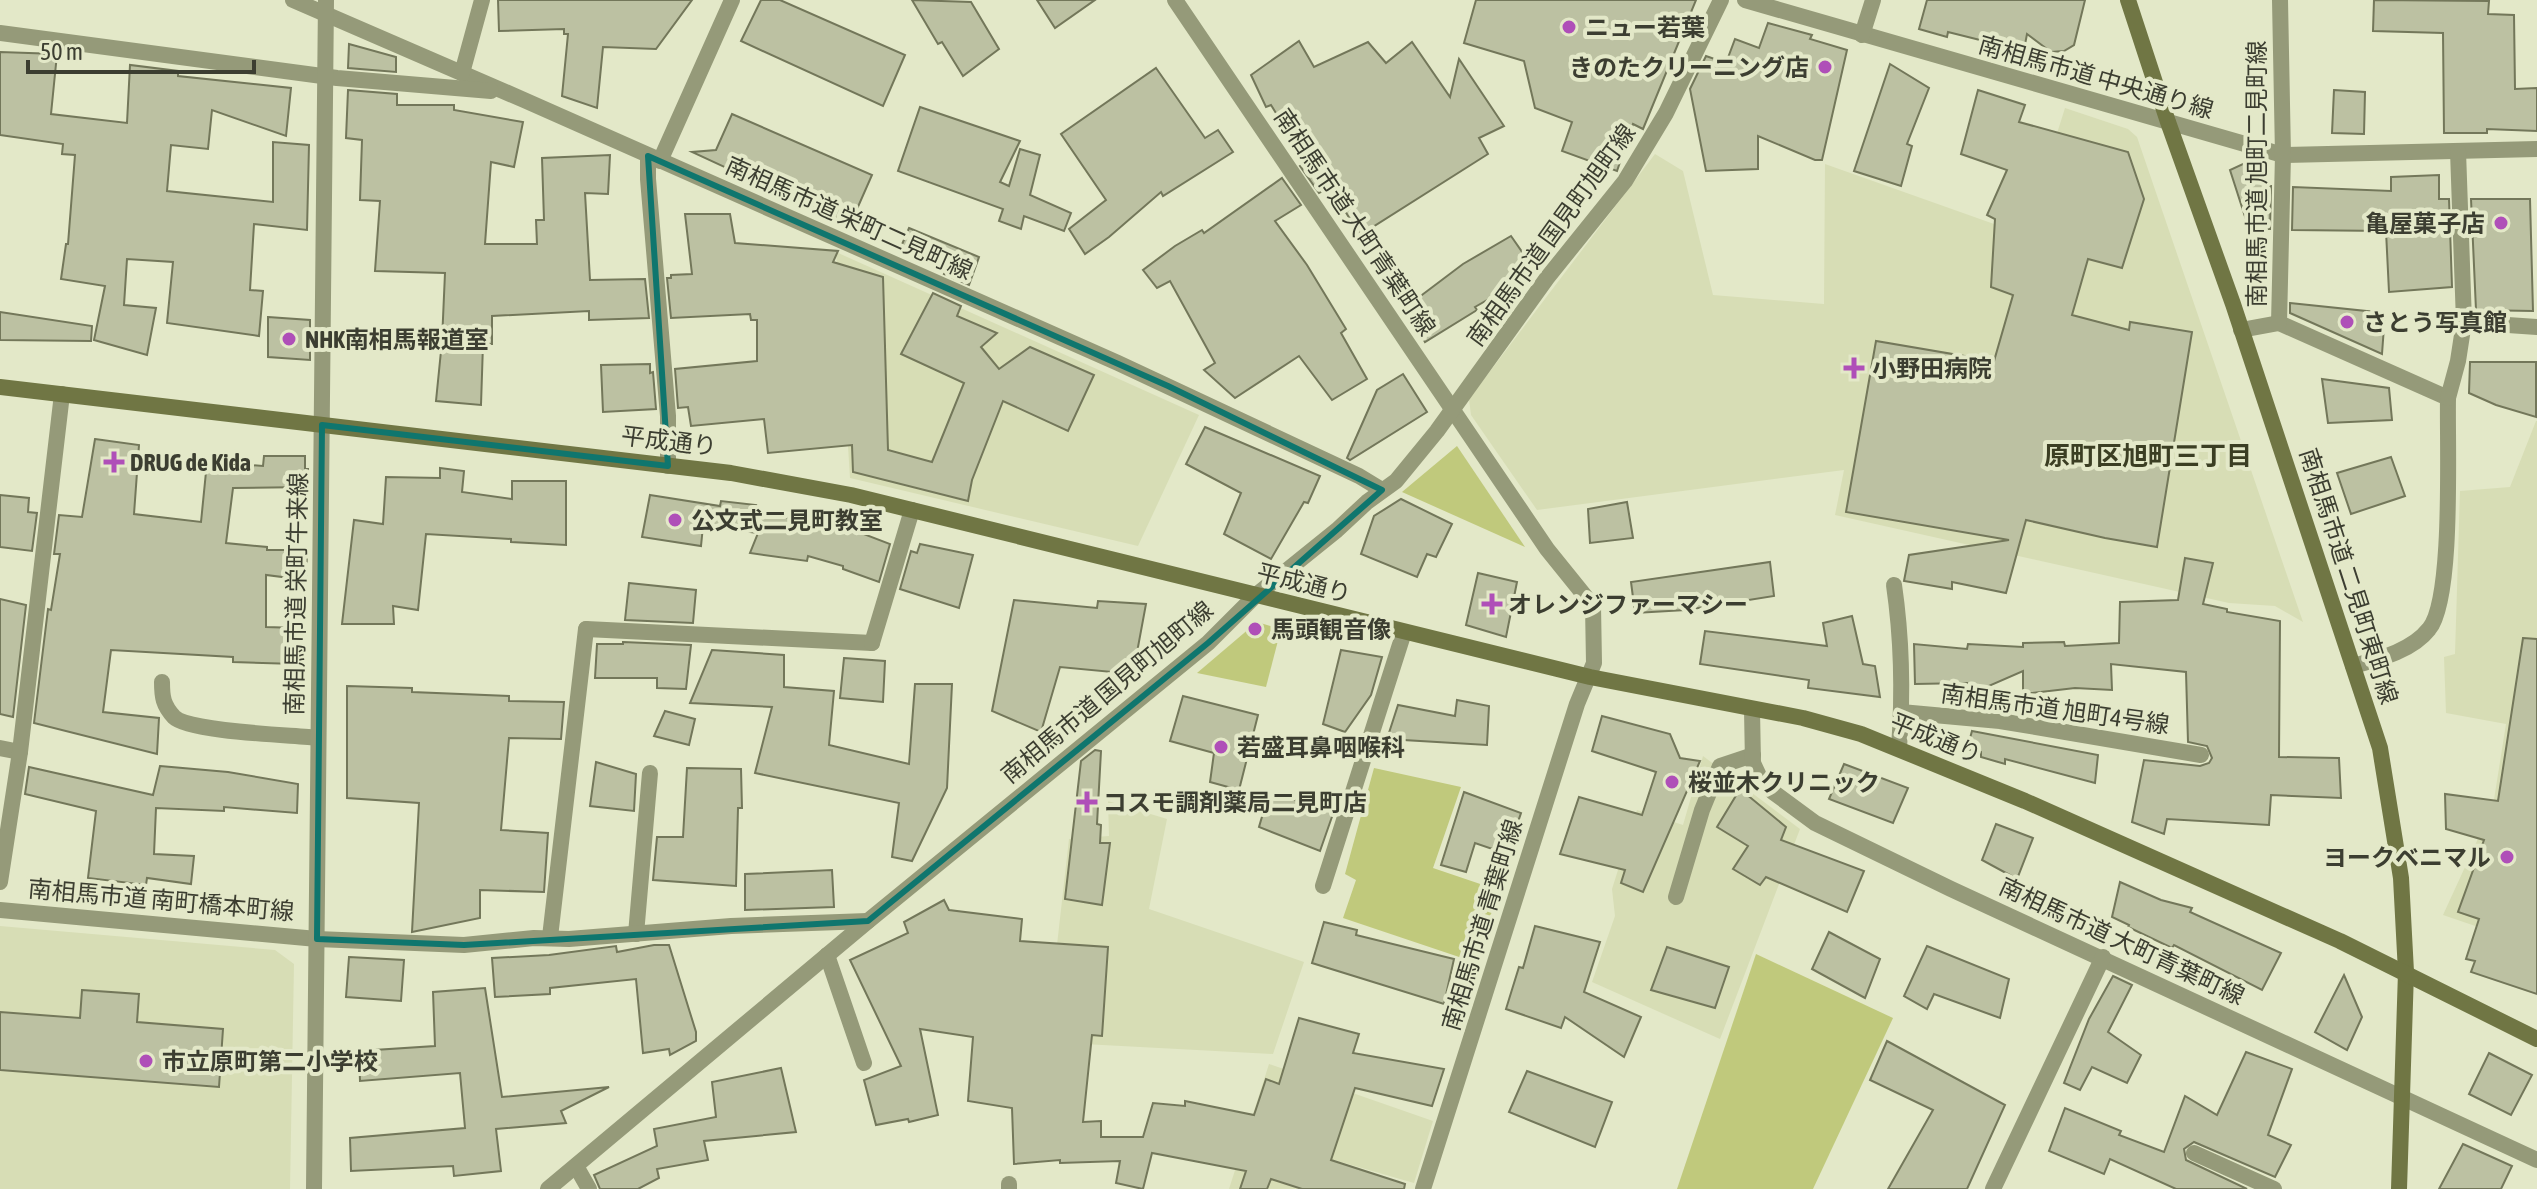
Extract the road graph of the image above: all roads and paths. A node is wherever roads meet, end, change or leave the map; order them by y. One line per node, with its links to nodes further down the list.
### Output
1 (293, 0): 10 (street, 南相馬市道 栄町二見町線)
2 (482, 0): 13 (street)
3 (732, 0): 20 (street)
4 (1175, 0): 28 (street, 南相馬市道 大町青葉町線)
5 (1721, 0): 28 (street, 南相馬市道 国見町旭町線)
6 (1745, 0): 12 (street, 南相馬市道 中央通り線)
7 (1873, 0): 12 (street)
8 (2128, 0): 16 (street, 南相馬市道 二見町東町線)
9 (2280, 0): 19 (street, 南相馬市道 旭町二見町線)
10 (326, 7): 13 (street, 南相馬市道 栄町二見町線); 14 (street, 南相馬市道 栄町牛来線)
11 (0, 33): 14 (street)
12 (1862, 35): 16 (street, 南相馬市道 中央通り線)
13 (462, 73): 15 (street, 南相馬市道 栄町二見町線)
14 (325, 75): 15 (street); 29 (street, 南相馬市道 栄町牛来線)
15 (505, 92): 20 (street, 南相馬市道 栄町二見町線)
16 (2168, 122): 19 (street, 南相馬市道 中央通り線); 24 (street, 南相馬市道 二見町東町線)
17 (2537, 149): 18 (street, 南相馬市道 中央通り線)
18 (2458, 151): 19 (street, 南相馬市道 中央通り線); 21 (street)
19 (2283, 155): 22 (street, 南相馬市道 旭町二見町線)
20 (654, 158): 30 (street); 31 (street, 南相馬市道 栄町二見町線)
21 (2464, 322): 23 (street); 27 (street)
22 (2279, 323): 24 (street); 27 (street, 南相馬市道 旭町二見町線)
23 (2537, 327)
24 (2241, 330): 36 (street, 南相馬市道 二見町東町線)
25 (0, 387): 26 (street, 平成通り)
26 (62, 394): 29 (street, 平成通り); 44 (street)
27 (2448, 398): 36 (street)
28 (1453, 409): 31 (street, 南相馬市道 国見町旭町線); 37 (street, 南相馬市道 大町青葉町線)
29 (322, 425): 30 (street, 平成通り); 41 (street, 南相馬市道 栄町牛来線)
30 (668, 466): 32 (street, 平成通り)
31 (1382, 490): 34 (street, 南相馬市道 国見町旭町線)
32 (912, 510): 34 (street, 平成通り); 54 (street)
33 (1894, 585): 40 (street)
34 (1255, 596): 35 (street, 平成通り); 52 (street, 南相馬市道 国見町旭町線)
35 (1404, 632): 37 (street, 平成通り); 49 (street)
36 (2353, 666): 58 (street, 南相馬市道 二見町東町線)
37 (1590, 677): 39 (street, 平成通り); 68 (street, 南相馬市道 青葉町線)
38 (162, 682): 41 (street)
39 (1752, 710): 43 (street, 平成通り); 45 (street, 南相馬市道 大町青葉町線)
40 (1901, 712): 43 (street); 46 (street, 南相馬市道 旭町4号線)
41 (318, 738): 55 (street, 南相馬市道 栄町牛来線)
42 (0, 748): 44 (street)
43 (1899, 748): 58 (street, 平成通り)
44 (20, 752): 48 (street)
45 (1753, 755): 50 (street); 57 (street, 南相馬市道 大町青葉町線)
46 (2201, 755)
47 (650, 773): 53 (street)
48 (0, 882)
49 (1323, 886)
50 (1676, 897)
51 (0, 910): 55 (street, 南相馬市道 南町橋本町線)
52 (868, 921): 53 (street, 南相馬市道 南町橋本町線); 56 (street, 南相馬市道 国見町旭町線)
53 (636, 934): 54 (street, 南相馬市道 南町橋本町線)
54 (550, 937): 55 (street, 南相馬市道 南町橋本町線)
55 (317, 939): 65 (street, 南相馬市道 栄町牛来線)
56 (827, 955): 60 (street); 64 (street, 南相馬市道 国見町旭町線)
57 (2103, 957): 61 (street, 南相馬市道 大町青葉町線); 69 (street)
58 (2406, 972): 59 (street, 平成通り); 61 (street, 南相馬市道 二見町東町線)
59 (2537, 1039)
60 (864, 1063)
61 (2401, 1097): 63 (street, 南相馬市道 大町青葉町線); 71 (street, 南相馬市道 二見町東町線)
62 (2194, 1153): 70 (street)
63 (2537, 1160)
64 (576, 1166): 66 (street, 南相馬市道 国見町旭町線); 67 (street)
65 (314, 1189)
66 (548, 1189)
67 (589, 1189)
68 (1423, 1189)
69 (1993, 1189)
70 (2274, 1189)
71 (2399, 1189)

